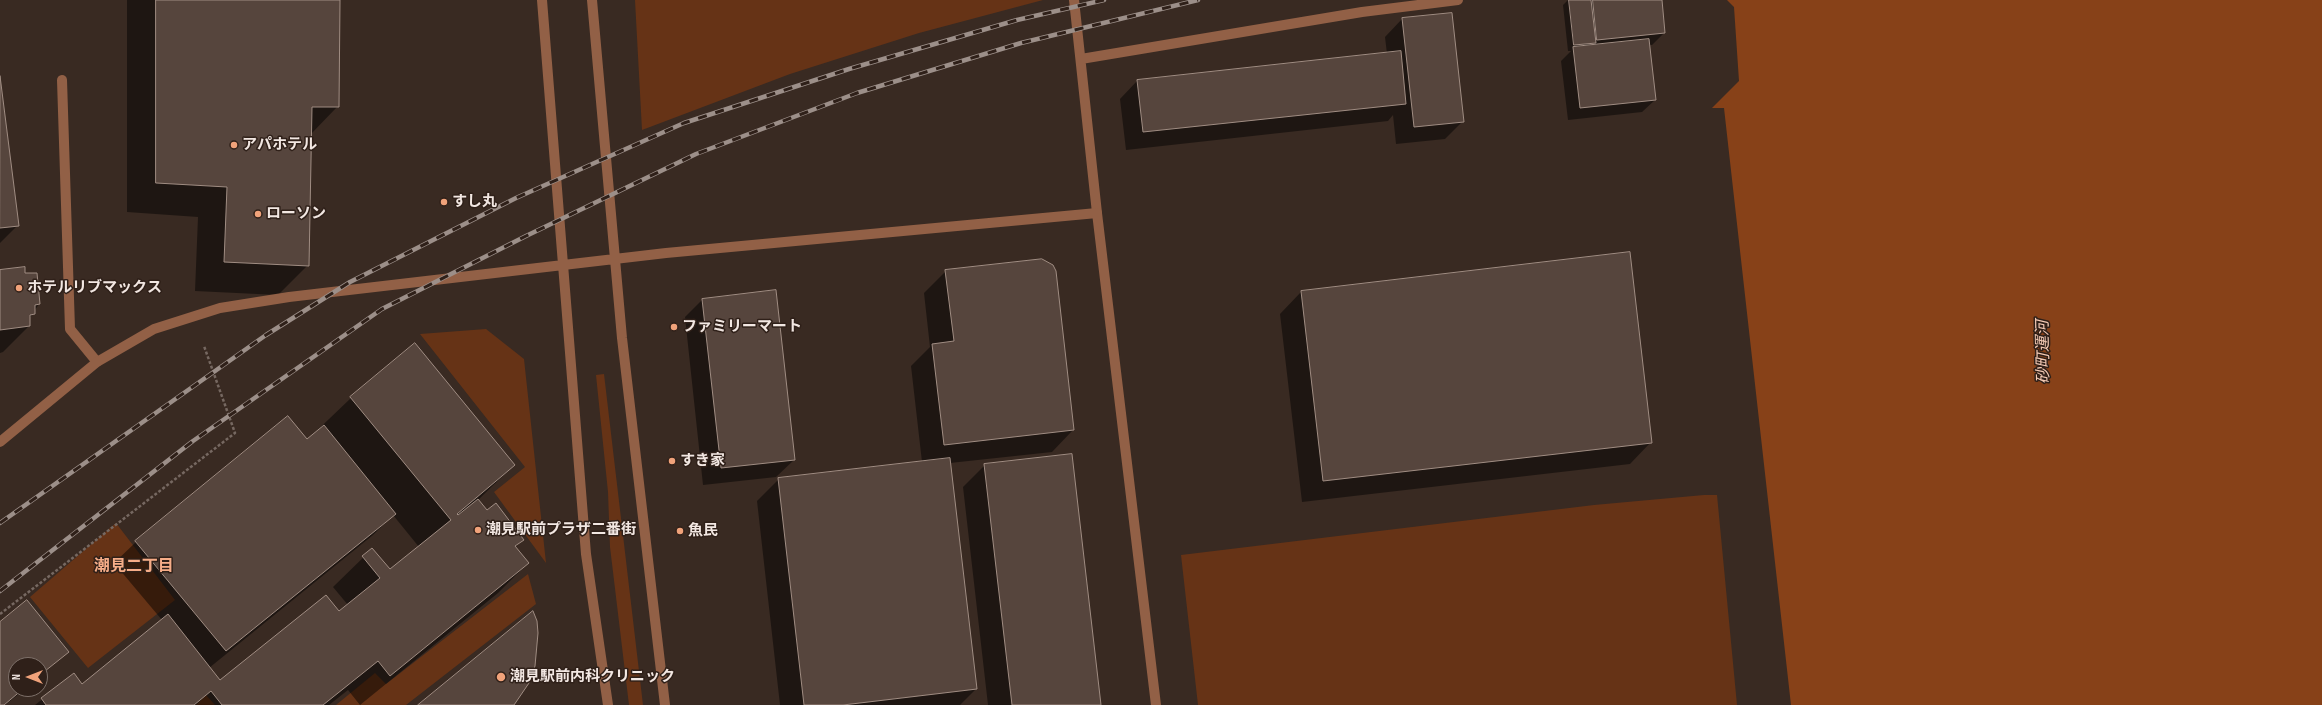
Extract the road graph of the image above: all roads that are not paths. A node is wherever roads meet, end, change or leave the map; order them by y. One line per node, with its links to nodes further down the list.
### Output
1 (542, 0): 9 (street)
2 (592, 0): 8 (street)
3 (1074, 0): 5 (street)
4 (1458, 0): 5 (street)
5 (1081, 59): 7 (street)
6 (62, 80): 10 (street)
7 (1097, 213): 8 (street); 14 (street)
8 (614, 259): 9 (street); 13 (street)
9 (562, 266): 10 (street); 12 (street)
10 (97, 362): 11 (street)
11 (0, 442)
12 (608, 705)
13 (665, 705)
14 (1156, 705)

